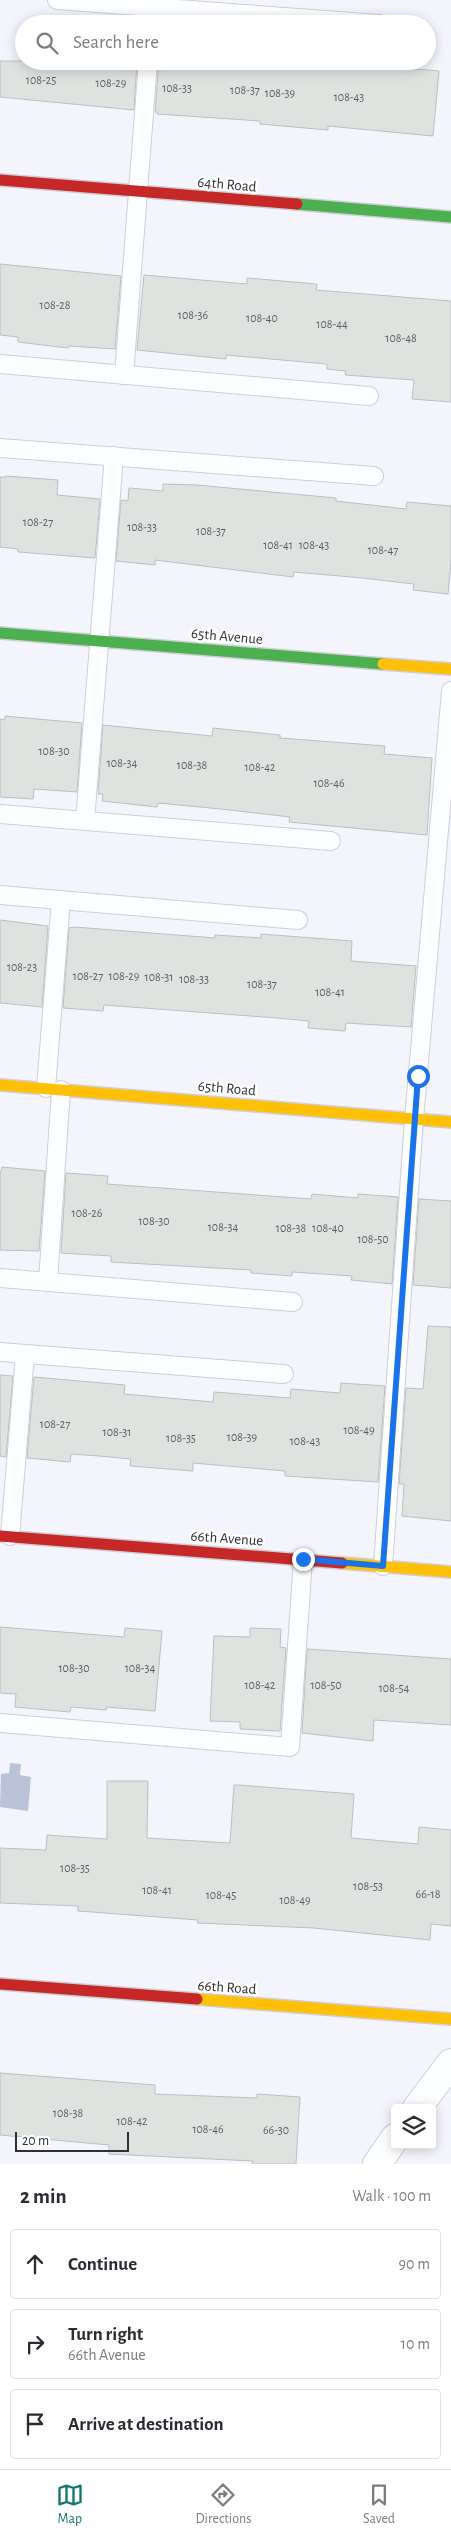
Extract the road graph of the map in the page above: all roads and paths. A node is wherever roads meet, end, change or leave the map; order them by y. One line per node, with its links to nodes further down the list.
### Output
1 (57, 0): 2 (lane)
2 (145, 15)
3 (147, 70): 5 (lane)
4 (0, 180): 5 (street, 64th Road)
5 (138, 192): 6 (street, 64th Road); 8 (lane)
6 (451, 217)
7 (0, 364): 8 (lane)
8 (124, 375): 9 (lane)
9 (369, 396)
10 (0, 448): 11 (lane)
11 (114, 456): 12 (lane); 14 (lane)
12 (374, 476)
13 (0, 633): 14 (street, 65th Avenue)
14 (99, 641): 15 (street, 65th Avenue); 18 (lane)
15 (451, 669)
16 (451, 691): 25 (lane)
17 (0, 814): 18 (lane)
18 (85, 821): 19 (lane)
19 (331, 841)
20 (0, 895): 21 (lane)
21 (61, 900): 22 (lane); 24 (lane)
22 (298, 920)
23 (0, 1085): 24 (street, 65th Road)
24 (53, 1089): 25 (street, 65th Road); 28 (lane)
25 (414, 1119): 26 (street, 65th Road); 35 (lane)
26 (451, 1122)
27 (0, 1278): 28 (lane)
28 (48, 1282): 29 (lane)
29 (293, 1302)
30 (0, 1352): 31 (lane)
31 (25, 1354): 32 (lane); 33 (lane)
32 (284, 1374)
33 (5, 1536): 34 (street, 66th Avenue)
34 (303, 1559): 35 (street, 66th Avenue); 37 (lane)
35 (383, 1566): 36 (street, 66th Avenue)
36 (451, 1572)
37 (0, 1723)
38 (0, 1984): 39 (street, 66th Road)
39 (451, 2019)
40 (451, 2064): 41 (street)
41 (420, 2104)
42 (391, 2144): 43 (street)
43 (377, 2164)

